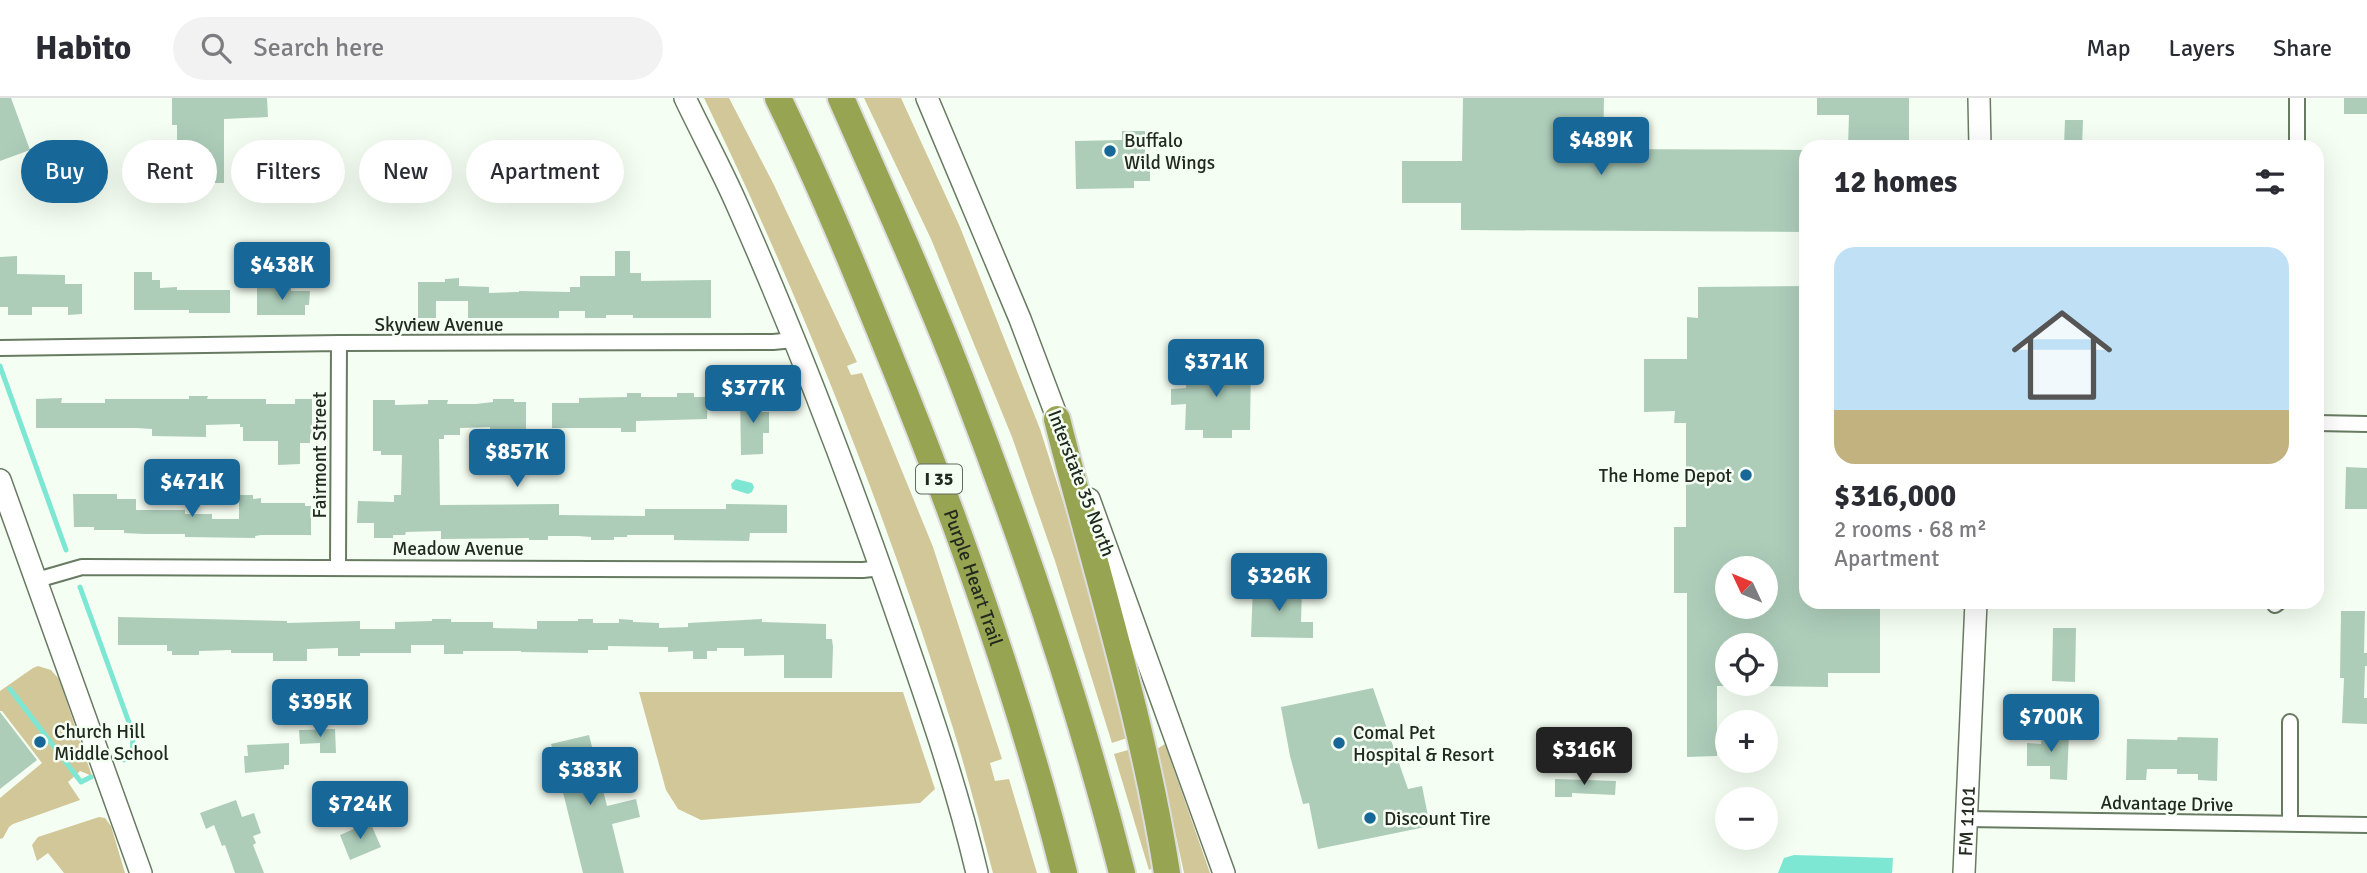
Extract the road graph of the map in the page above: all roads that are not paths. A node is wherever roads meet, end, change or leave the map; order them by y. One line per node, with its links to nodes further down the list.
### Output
1 (685, 98): 11 (main road)
2 (772, 98): 8 (highway)
3 (778, 98): 8 (highway, Purple Heart Trail / I 35)
4 (841, 98): 29 (highway, I 35)
5 (926, 98): 14 (main road, Interstate 35 North)
6 (1979, 98): 9 (main road)
7 (2297, 98): 10 (street)
8 (790, 124): 28 (highway, Purple Heart Trail / I 35)
9 (1980, 140)
10 (2297, 140)
11 (794, 341): 12 (street, Skyview Avenue); 19 (main road)
12 (339, 343): 13 (street, Skyview Avenue); 18 (street, Fairmont Street)
13 (0, 348)
14 (1057, 419): 30 (highway); 31 (main road, Interstate 35 North)
15 (2324, 423): 16 (street)
16 (2367, 424)
17 (0, 481): 20 (main road)
18 (338, 567): 19 (street, Meadow Avenue); 20 (street, Meadow Avenue)
19 (881, 568): 27 (main road)
20 (37, 580): 26 (main road)
21 (1976, 609): 23 (main road, FM 1101 / FM 1101)
22 (2290, 722): 24 (street)
23 (1966, 818): 24 (street, Advantage Drive); 32 (main road, FM 1101 / FM 1101)
24 (2290, 824): 25 (street, Advantage Drive)
25 (2367, 825)
26 (141, 873)
27 (977, 873)
28 (1064, 873)
29 (1122, 873)
30 (1167, 873)
31 (1224, 873)
32 (1964, 873)

